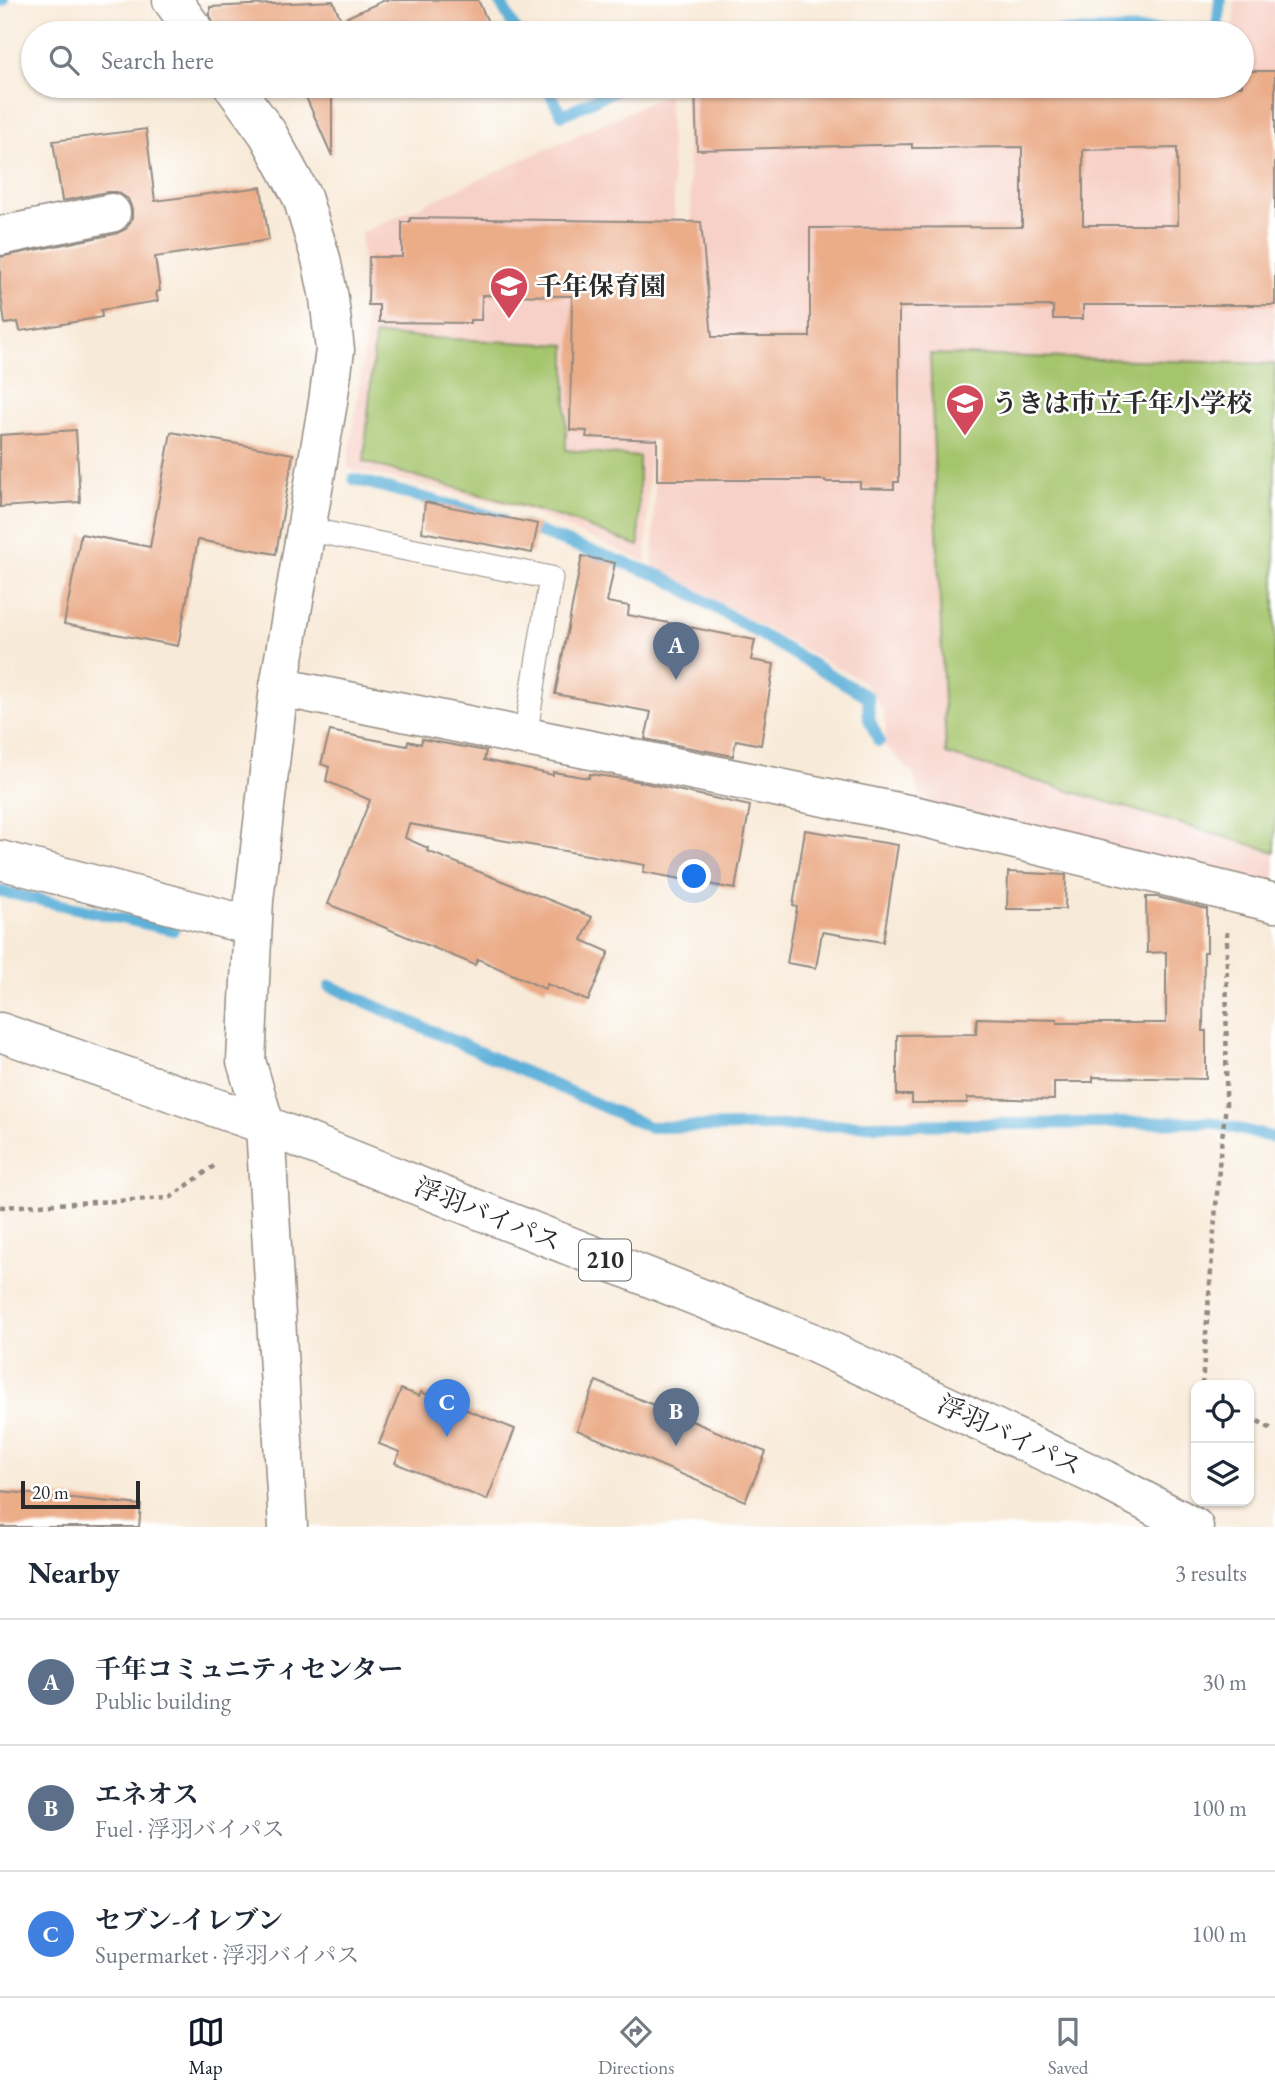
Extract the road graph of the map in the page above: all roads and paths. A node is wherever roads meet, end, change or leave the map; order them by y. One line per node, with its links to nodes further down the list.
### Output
1 (172, 0): 2 (main road)
2 (187, 21)
3 (242, 98): 6 (main road)
4 (111, 213): 5 (main road)
5 (0, 236)
6 (306, 529): 7 (main road); 8 (lane)
7 (279, 687): 8 (main road); 12 (main road)
8 (525, 737): 10 (main road)
9 (0, 860): 12 (main road)
10 (1228, 890): 11 (main road); 17 (path)
11 (1275, 903)
12 (252, 926): 14 (main road)
13 (0, 1032): 14 (main road, 浮羽バイパス / 210)
14 (265, 1125): 20 (main road); 21 (main road, 浮羽バイパス / 210)
15 (214, 1166): 16 (path)
16 (0, 1207)
17 (1202, 1380)
18 (1254, 1419): 19 (path)
19 (1275, 1431)
20 (288, 1527)
21 (1194, 1527)

